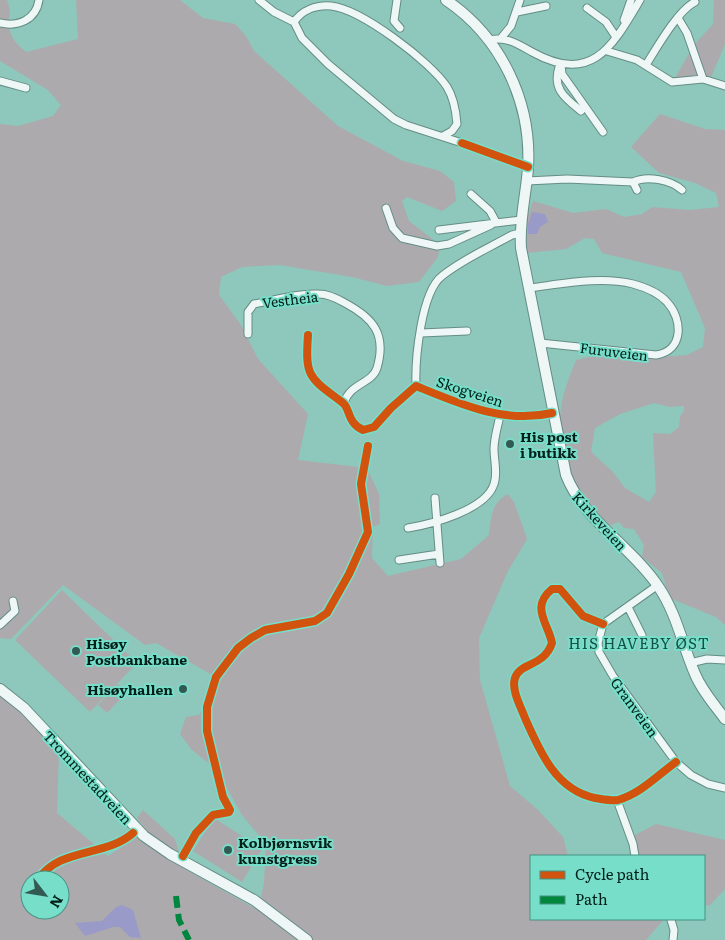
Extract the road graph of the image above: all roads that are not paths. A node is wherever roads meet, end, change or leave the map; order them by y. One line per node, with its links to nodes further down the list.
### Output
1 (39, 0): 14 (street)
2 (259, 0): 13 (street)
3 (398, 0): 16 (street)
4 (446, 0): 19 (main road, Kirkeveien)
5 (520, 0): 11 (street)
6 (631, 0): 15 (street)
7 (640, 0): 15 (street)
8 (695, 2): 12 (street)
9 (546, 6): 11 (street)
10 (587, 8): 18 (street)
11 (517, 12): 17 (street)
12 (678, 18): 22 (street); 23 (street)
13 (294, 22): 29 (street); 29 (street)
14 (0, 23)
15 (623, 25): 18 (street)
16 (400, 28)
17 (502, 37): 19 (street); 21 (street)
18 (616, 37): 20 (street)
19 (490, 40): 31 (main road, Kirkeveien)
20 (607, 51): 21 (street); 22 (street)
21 (561, 64): 27 (street); 28 (street)
22 (646, 65): 23 (street)
23 (703, 79): 25 (street)
24 (0, 80): 26 (street)
25 (725, 86)
26 (26, 88)
27 (582, 111)
28 (603, 132)
29 (443, 136): 30 (street)
30 (462, 143)
31 (527, 181): 32 (street); 37 (main road, Kirkeveien)
32 (633, 182): 33 (street); 34 (street)
33 (637, 190)
34 (682, 190)
35 (470, 194): 38 (street)
36 (386, 208): 38 (street)
37 (521, 220): 38 (street); 40 (main road, Kirkeveien)
38 (494, 223): 39 (street)
39 (439, 230)
40 (520, 234): 41 (main road, Kirkeveien); 43 (street)
41 (529, 288): 46 (main road, Kirkeveien); 46 (street, Furuveien)
42 (467, 331): 43 (street)
43 (421, 333): 47 (street)
44 (248, 334): 48 (street, Vestheia)
45 (308, 335): 48 (street)
46 (540, 343): 49 (main road, Kirkeveien)
47 (416, 386): 48 (street, Skogveien); 50 (street, Skogveien)
48 (344, 403)
49 (552, 413): 50 (street, Skogveien); 57 (main road, Kirkeveien)
50 (500, 415): 52 (street)
51 (435, 498): 52 (street)
52 (437, 523): 53 (street); 54 (street)
53 (408, 528)
54 (439, 554): 55 (street); 56 (street)
55 (399, 560)
56 (440, 563)
57 (658, 585): 59 (street); 64 (main road, Kirkeveien)
58 (13, 601): 60 (street)
59 (628, 607): 61 (street); 62 (street)
60 (0, 624)
61 (603, 624): 67 (street, Granveien); 69 (street)
62 (642, 635)
63 (725, 660): 64 (street)
64 (690, 662): 66 (main road, Kirkeveien)
65 (0, 689): 72 (main road, Trommestadveien)
66 (725, 718)
67 (676, 762): 68 (street, Granveien); 69 (street)
68 (725, 788)
69 (617, 800): 70 (street)
70 (635, 855)
71 (671, 920): 73 (street)
72 (307, 940)
73 (673, 940)

